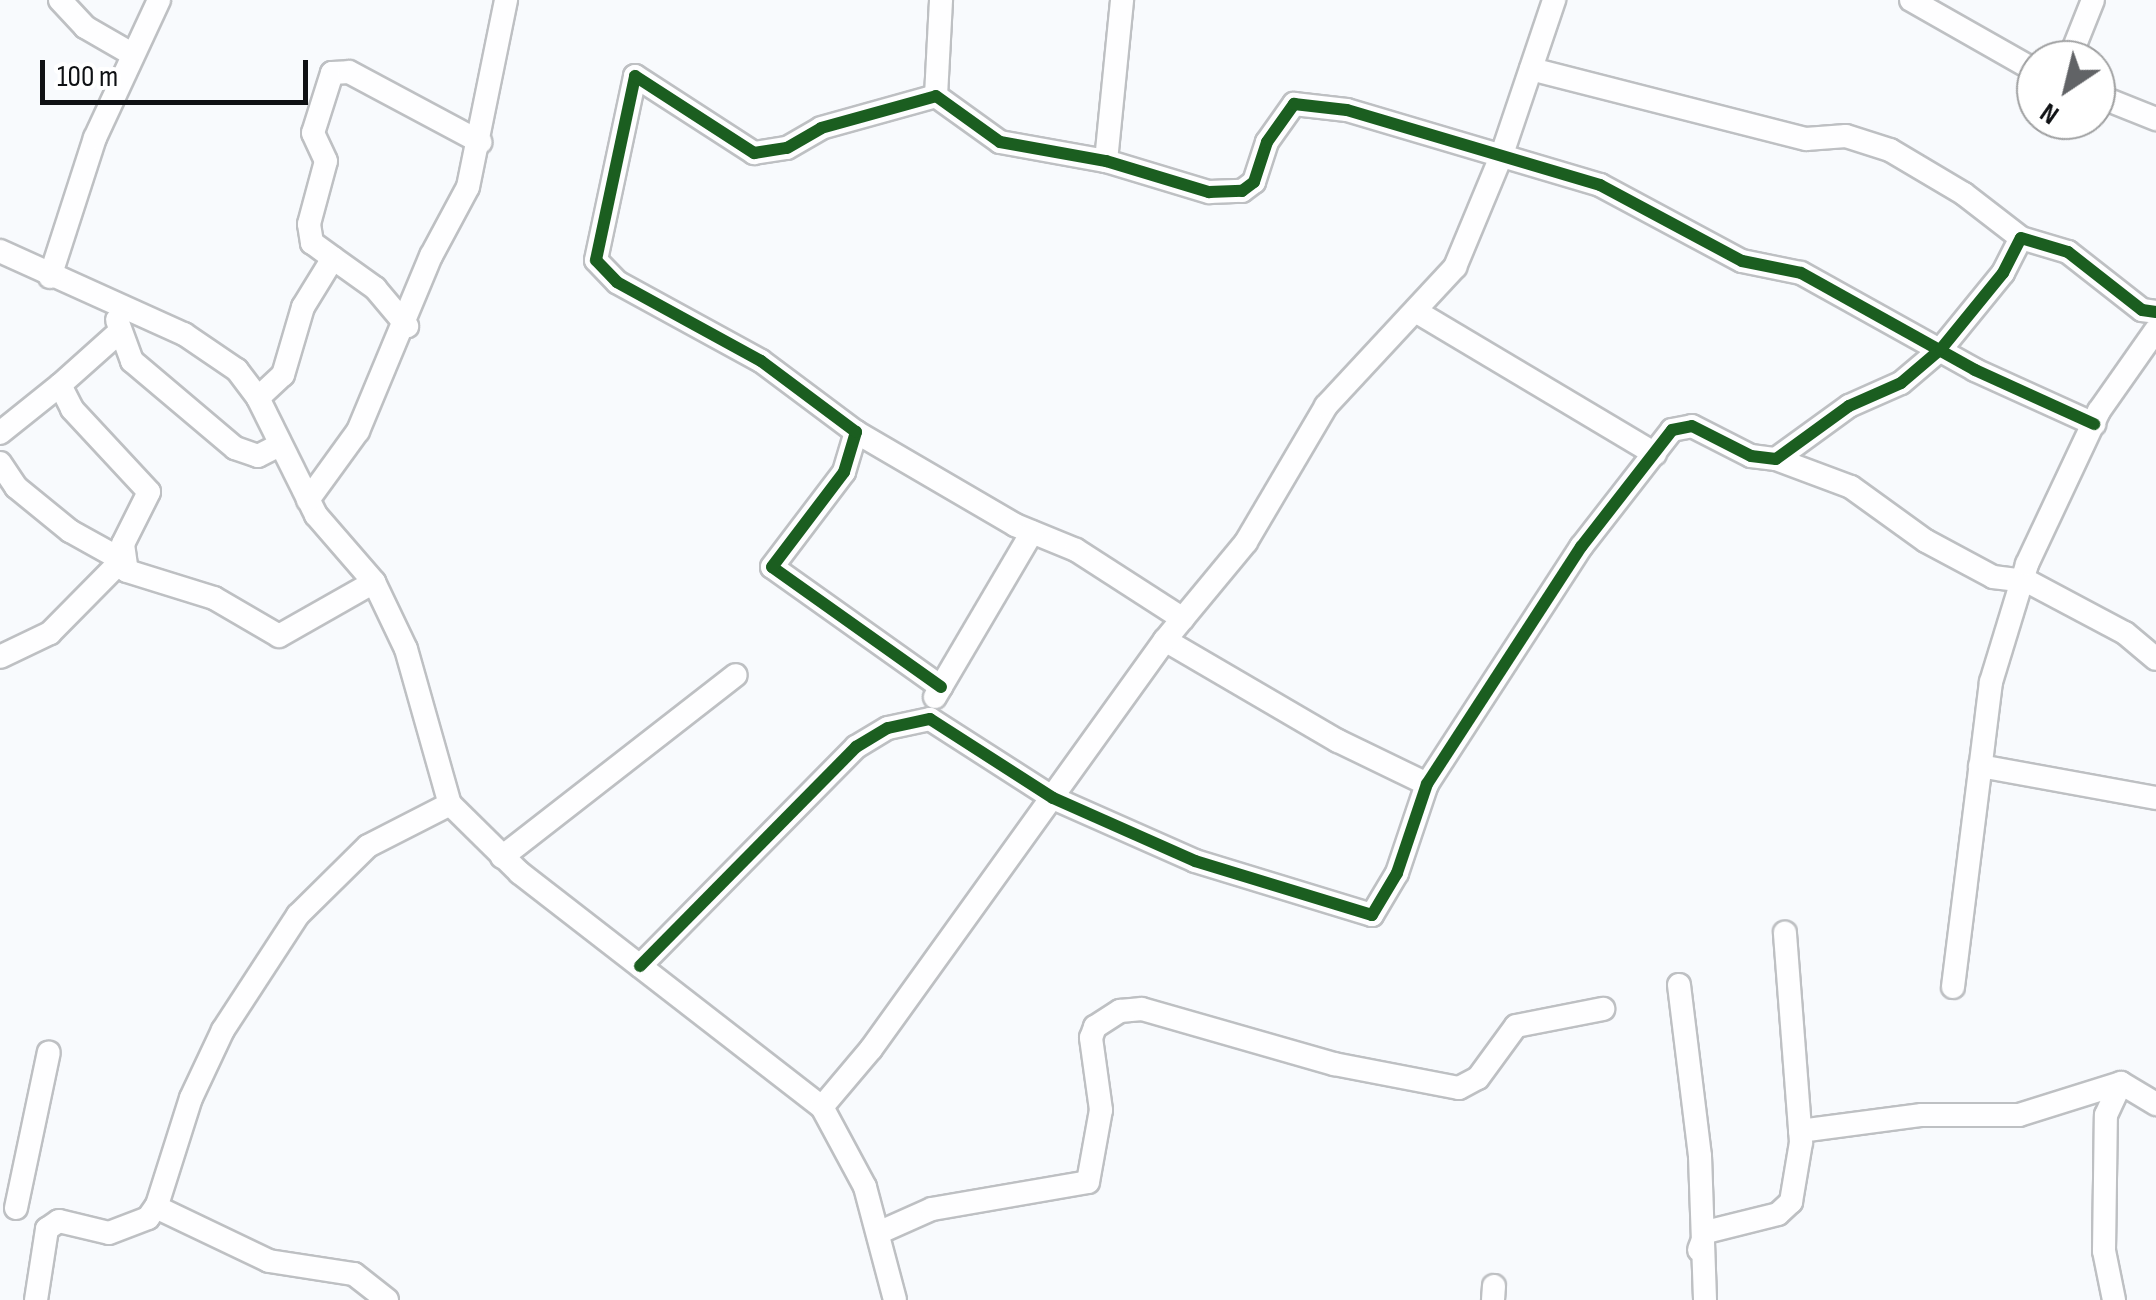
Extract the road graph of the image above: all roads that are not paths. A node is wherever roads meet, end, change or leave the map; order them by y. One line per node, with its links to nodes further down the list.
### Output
1 (60, 0): 10 (street)
2 (159, 0): 10 (street)
3 (506, 0): 16 (street)
4 (941, 0): 13 (street)
5 (1122, 0): 18 (street)
6 (1554, 0): 12 (street)
7 (1911, 0): 11 (street)
8 (2093, 0): 9 (street)
9 (2076, 40)
10 (132, 54): 22 (street)
11 (2016, 60)
12 (1531, 68): 17 (street); 19 (street)
13 (936, 96): 18 (street); 33 (street)
14 (2116, 103): 15 (street)
15 (2156, 119)
16 (480, 142): 21 (street); 26 (street)
17 (1502, 154): 18 (street); 24 (street); 29 (street)
18 (1106, 162)
19 (2021, 238): 25 (street); 29 (street)
20 (0, 251): 22 (street)
21 (333, 258): 26 (street); 31 (street)
22 (50, 278): 23 (street)
23 (116, 306): 28 (street); 31 (street)
24 (1417, 312): 36 (street); 44 (street)
25 (2156, 312)
26 (407, 326): 39 (street)
27 (2156, 330): 32 (street)
28 (117, 334): 30 (street); 35 (street)
29 (1941, 350): 32 (street); 37 (street)
30 (60, 385): 34 (street); 41 (street)
31 (258, 398): 35 (street)
32 (2094, 424): 42 (street)
33 (856, 432): 40 (street); 51 (street)
34 (0, 433)
35 (278, 446): 39 (street)
36 (1655, 454): 37 (street); 54 (street)
37 (1776, 459): 42 (street)
38 (0, 463): 41 (street)
39 (308, 500): 43 (street)
40 (1032, 532): 44 (street); 51 (street)
41 (122, 560): 43 (street); 48 (street)
42 (2027, 581): 45 (street); 53 (street)
43 (374, 582): 57 (street)
44 (1183, 620): 47 (street)
45 (2125, 633): 46 (street); 49 (street)
46 (2156, 635)
47 (1165, 640): 54 (street); 55 (street)
48 (0, 656)
49 (2156, 659)
50 (736, 676): 58 (street)
51 (941, 687): 52 (street)
52 (921, 722): 55 (street); 60 (street)
53 (1980, 766): 56 (street); 62 (street)
54 (1427, 784): 55 (street)
55 (1052, 798): 67 (street)
56 (2156, 798)
57 (450, 804): 58 (street); 70 (street)
58 (502, 857): 60 (street)
59 (1785, 933): 68 (street)
60 (640, 966): 67 (street)
61 (1679, 984): 73 (street)
62 (1953, 986)
63 (1603, 1009): 72 (street)
64 (49, 1052): 69 (street)
65 (2121, 1082): 66 (street); 68 (street); 78 (street)
66 (2156, 1104)
67 (822, 1107): 72 (street)
68 (1800, 1131): 73 (street)
69 (8, 1205): 71 (street)
70 (156, 1207): 71 (street); 75 (street)
71 (59, 1221): 74 (street)
72 (878, 1233): 76 (street)
73 (1699, 1250): 77 (street)
74 (36, 1300)
75 (387, 1300)
76 (895, 1300)
77 (1705, 1300)
78 (2114, 1300)

